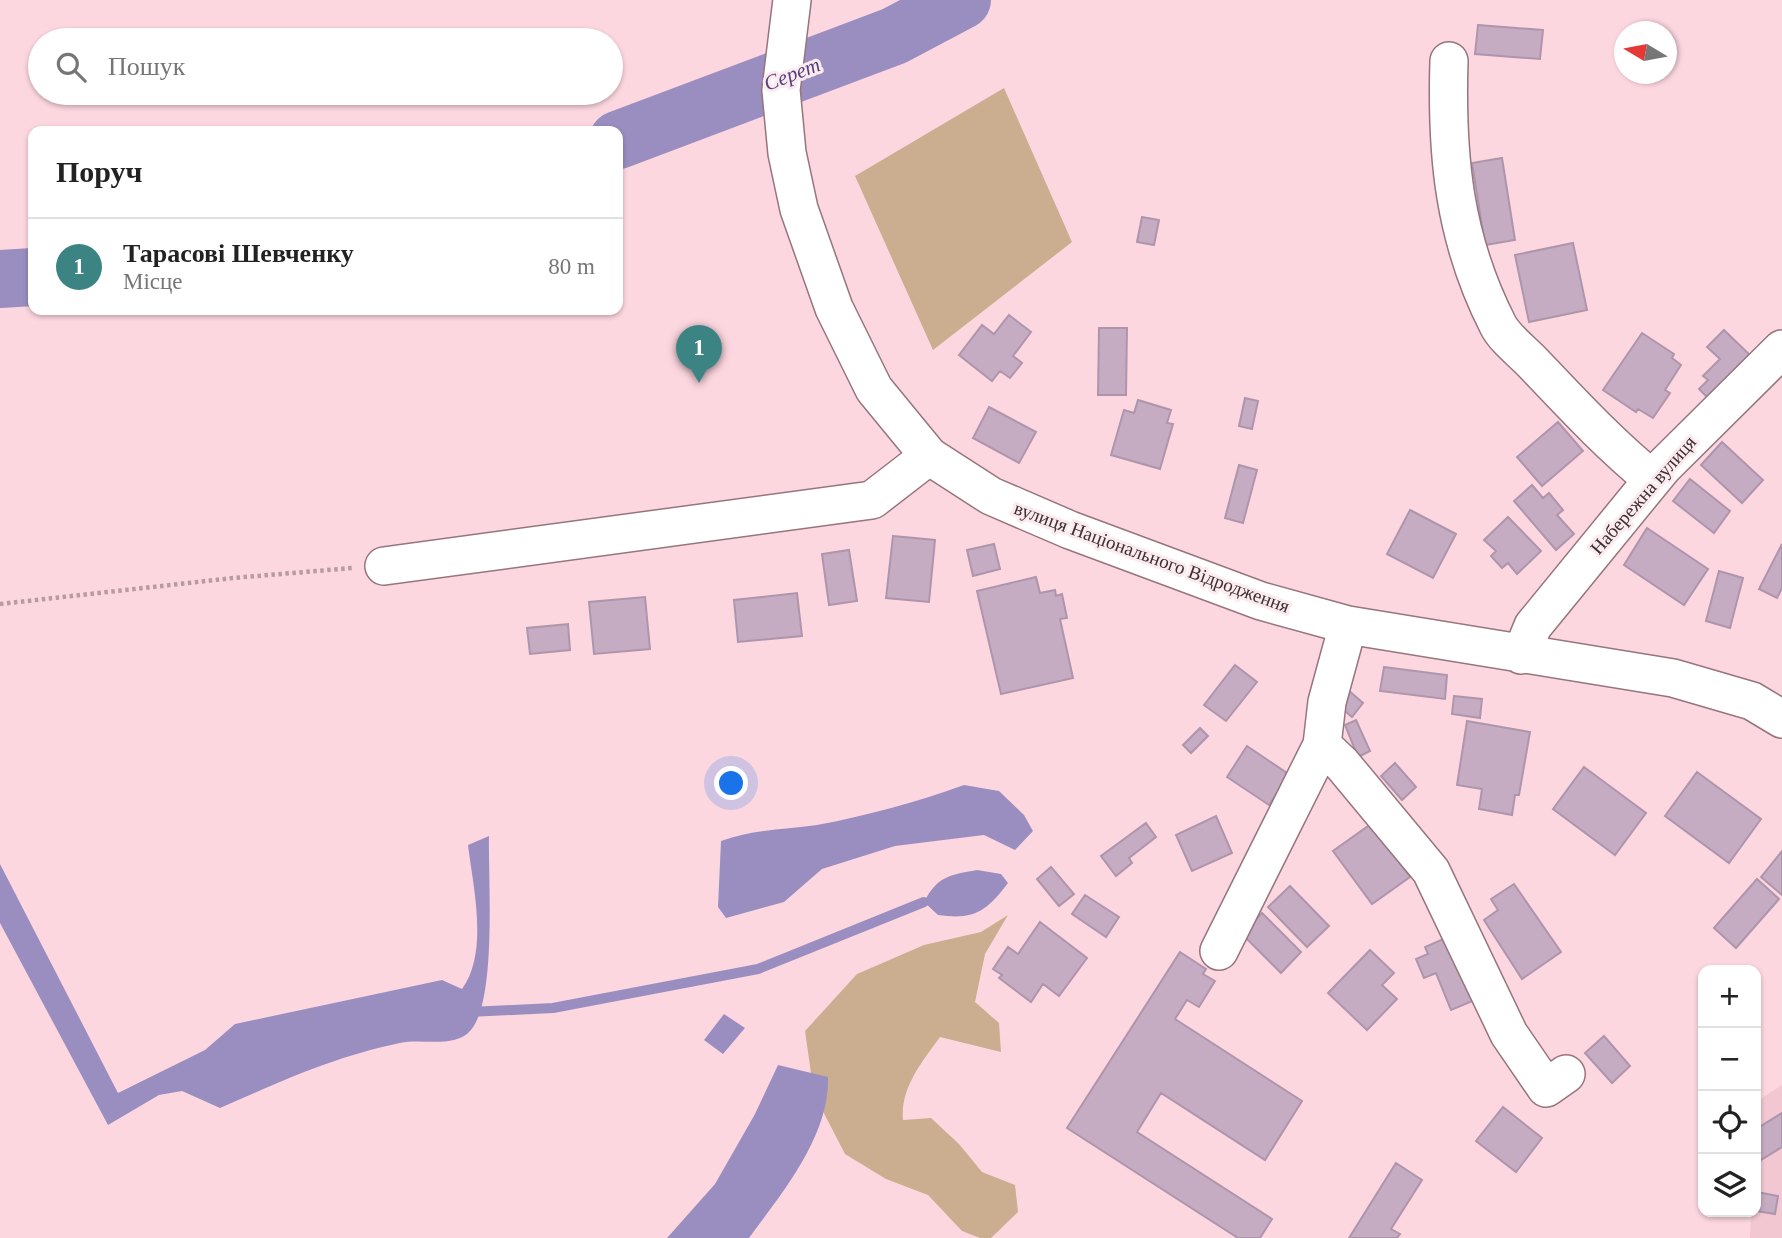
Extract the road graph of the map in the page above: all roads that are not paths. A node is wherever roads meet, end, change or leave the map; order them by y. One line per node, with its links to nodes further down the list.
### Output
1 (792, 0): 4 (street, вулиця Національного Відродження)
2 (1449, 61): 5 (street)
3 (1782, 349): 5 (street, Набережна вулиця)
4 (929, 456): 6 (street); 7 (street, вулиця Національного Відродження)
5 (1652, 479): 8 (street, Набережна вулиця)
6 (384, 566)
7 (1348, 625): 8 (street, вулиця Національного Відродження); 10 (street)
8 (1521, 655): 9 (street, вулиця Національного Відродження)
9 (1782, 719)
10 (1322, 745): 11 (street); 12 (street)
11 (1219, 951)
12 (1566, 1074)

